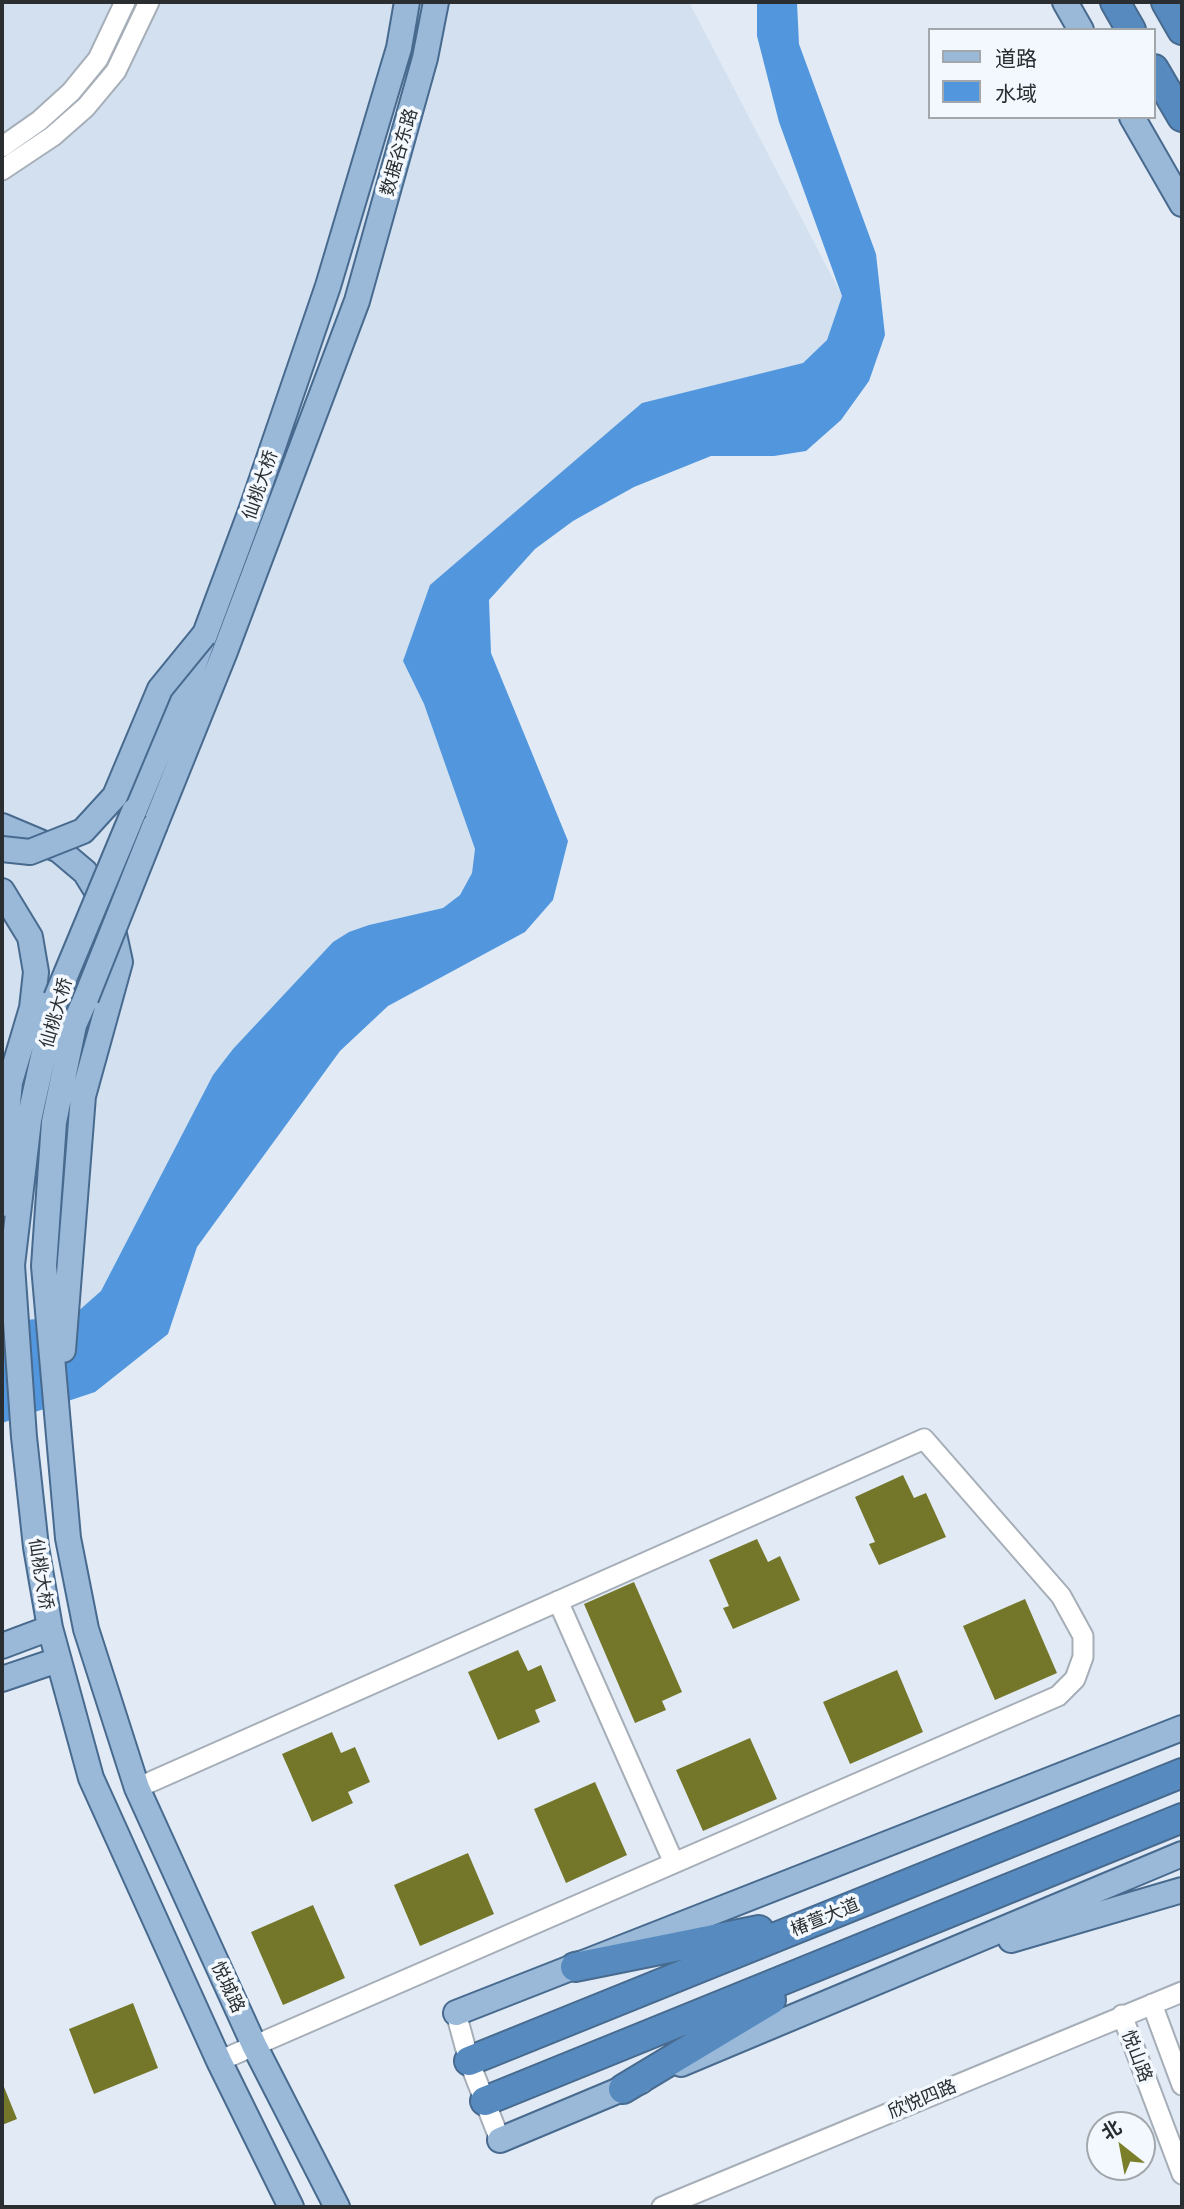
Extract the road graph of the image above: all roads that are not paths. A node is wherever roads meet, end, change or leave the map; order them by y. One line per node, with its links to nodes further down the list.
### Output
1 (125, 2): 14 (street)
2 (149, 2): 15 (street)
3 (407, 2): 17 (main road, 数据谷东路)
4 (436, 2): 18 (main road, 数据谷东路)
5 (1065, 2): 8 (main road)
6 (1115, 2): 9 (highway)
7 (1166, 2): 10 (highway)
8 (1080, 28)
9 (1130, 28)
10 (1182, 30)
11 (1156, 72): 12 (highway)
12 (1182, 117)
13 (1133, 119): 16 (main road)
14 (2, 147)
15 (2, 170)
16 (1182, 204)
17 (328, 286): 19 (main road, 仙桃大桥)
18 (357, 301): 24 (main road, 仙桃大桥, bridge)
19 (204, 635): 21 (main road, bridge); 23 (main road, 仙桃大桥, bridge)
20 (2, 826): 24 (main road, bridge)
21 (2, 849)
22 (2, 891): 23 (main road)
23 (12, 1265): 26 (main road, 仙桃大桥)
24 (57, 1427): 31 (main road, 仙桃大桥)
25 (558, 1601): 33 (street); 36 (street); 36 (street)
26 (50, 1628): 27 (main road); 28 (main road, 仙桃大桥)
27 (2, 1646)
28 (58, 1660): 29 (main road); 47 (main road, 仙桃大桥)
29 (2, 1679)
30 (1182, 1728): 40 (main road)
31 (127, 1762): 33 (main road, 悦城路)
32 (1182, 1773): 38 (highway, 椿萱大道)
33 (137, 1788): 46 (main road, 悦城路)
34 (1182, 1818): 39 (highway)
35 (1182, 1854): 41 (main road)
36 (674, 1863): 46 (street)
37 (1182, 1890): 41 (main road)
38 (827, 1916): 40 (highway); 48 (highway, 椿萱大道)
39 (845, 1955): 50 (highway); 51 (highway)
40 (575, 1967): 44 (main road)
41 (909, 1969): 50 (main road)
42 (1182, 1992): 43 (street, 欣悦四路)
43 (1152, 2004): 45 (street, 欣悦四路); 49 (street, 悦山路)
44 (456, 2013): 48 (street)
45 (1122, 2015): 53 (street, 悦山路); 56 (street, 欣悦四路)
46 (254, 2045): 47 (street); 55 (main road, 悦城路)
47 (219, 2061): 54 (main road)
48 (469, 2061): 51 (street)
49 (1182, 2085)
50 (623, 2089): 52 (main road)
51 (485, 2101): 52 (street)
52 (500, 2140)
53 (1182, 2174)
54 (291, 2207)
55 (337, 2207)
56 (662, 2207)

